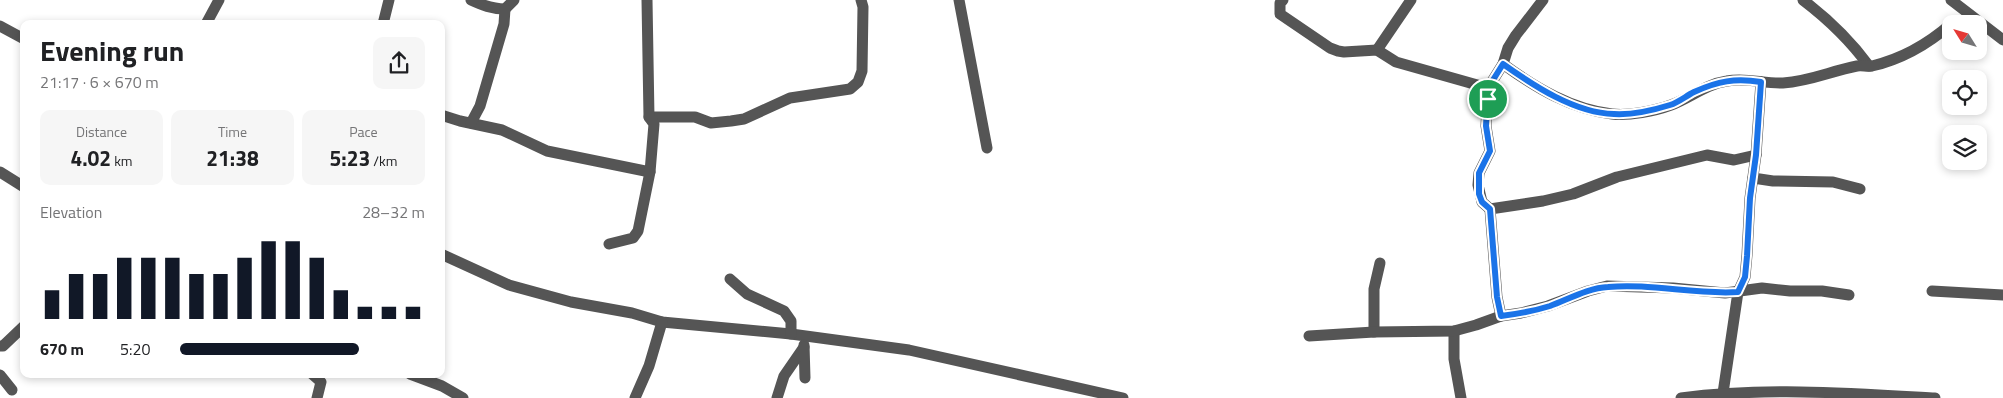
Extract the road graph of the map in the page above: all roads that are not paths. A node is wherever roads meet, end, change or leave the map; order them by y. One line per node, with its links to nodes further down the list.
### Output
1 (219, 0): 16 (street)
2 (389, 0): 17 (street)
3 (471, 0): 13 (street)
4 (514, 0): 13 (street)
5 (647, 0): 28 (street)
6 (861, 0): 28 (street)
7 (959, 0): 30 (street)
8 (1283, 0): 22 (street)
9 (1411, 0): 22 (street)
10 (1543, 0): 23 (street)
11 (1803, 0): 24 (street)
12 (1951, 0): 14 (street)
13 (505, 9): 29 (street)
14 (1967, 13): 15 (street); 21 (street)
15 (1964, 15)
16 (208, 20)
17 (384, 20)
18 (0, 26): 20 (street)
19 (1942, 33): 24 (street)
20 (20, 36)
21 (2003, 40)
22 (1377, 50): 26 (street)
23 (1503, 64): 25 (street); 26 (street)
24 (1869, 66): 25 (street)
25 (1761, 82): 31 (street)
26 (1488, 88): 37 (street)
27 (445, 116): 29 (street)
28 (649, 117): 33 (street)
29 (472, 123): 33 (street)
30 (987, 148)
31 (1756, 155): 34 (street); 37 (street)
32 (0, 172): 35 (street)
33 (650, 172): 38 (street)
34 (1753, 178): 36 (street); 43 (street)
35 (20, 184)
36 (1860, 189)
37 (1490, 209): 46 (street)
38 (609, 244)
39 (445, 256): 47 (street)
40 (1380, 263): 50 (street)
41 (730, 279): 51 (street)
42 (1932, 291): 44 (street)
43 (1738, 292): 45 (street); 46 (street); 60 (street)
44 (2003, 295)
45 (1849, 296)
46 (1501, 316): 49 (street)
47 (662, 322): 51 (street); 63 (street)
48 (20, 330): 54 (street)
49 (1454, 331): 50 (street); 66 (street)
50 (1374, 332): 52 (street)
51 (791, 334): 53 (street)
52 (1309, 336)
53 (804, 341): 58 (street); 64 (street); 65 (street)
54 (0, 346)
55 (0, 376): 59 (street)
56 (316, 378): 61 (street)
57 (421, 378): 62 (street)
58 (806, 378)
59 (12, 390)
60 (1723, 393): 67 (street); 68 (street)
61 (317, 398)
62 (463, 398)
63 (635, 398)
64 (776, 398)
65 (1123, 398)
66 (1461, 398)
67 (1681, 398)
68 (1935, 398)

